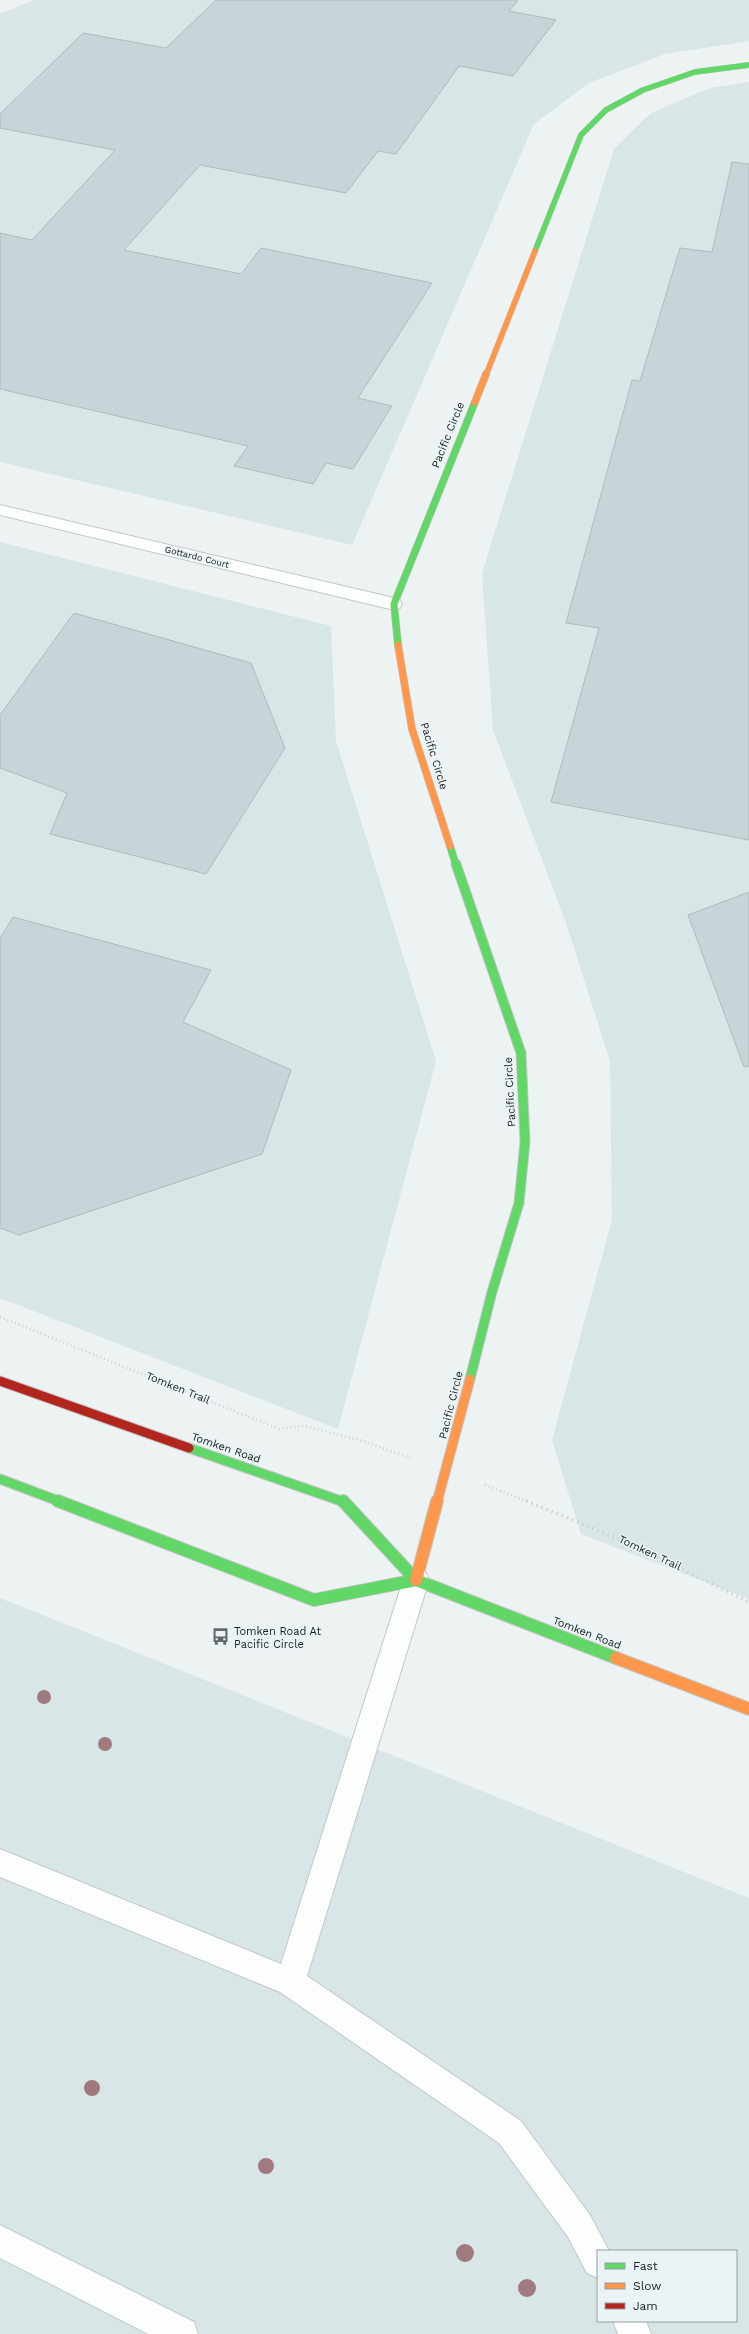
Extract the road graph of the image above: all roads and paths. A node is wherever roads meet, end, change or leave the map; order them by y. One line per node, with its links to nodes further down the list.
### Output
1 (749, 65): 3 (street, Pacific Circle)
2 (0, 510): 3 (street, Gottardo Court)
3 (394, 604): 9 (street, Pacific Circle)
4 (0, 1317): 6 (path, Tomken Trail)
5 (0, 1381): 9 (street, Tomken Road)
6 (360, 1440)
7 (0, 1479): 9 (street)
8 (549, 1509): 10 (path, Tomken Trail)
9 (416, 1580): 11 (street, Tomken Road); 13 (street)
10 (749, 1602)
11 (749, 1709)
12 (0, 1863): 13 (street)
13 (290, 1982): 15 (street)
14 (0, 2241): 17 (street)
15 (597, 2260)
16 (630, 2322): 18 (street)
17 (182, 2334)
18 (636, 2334)

